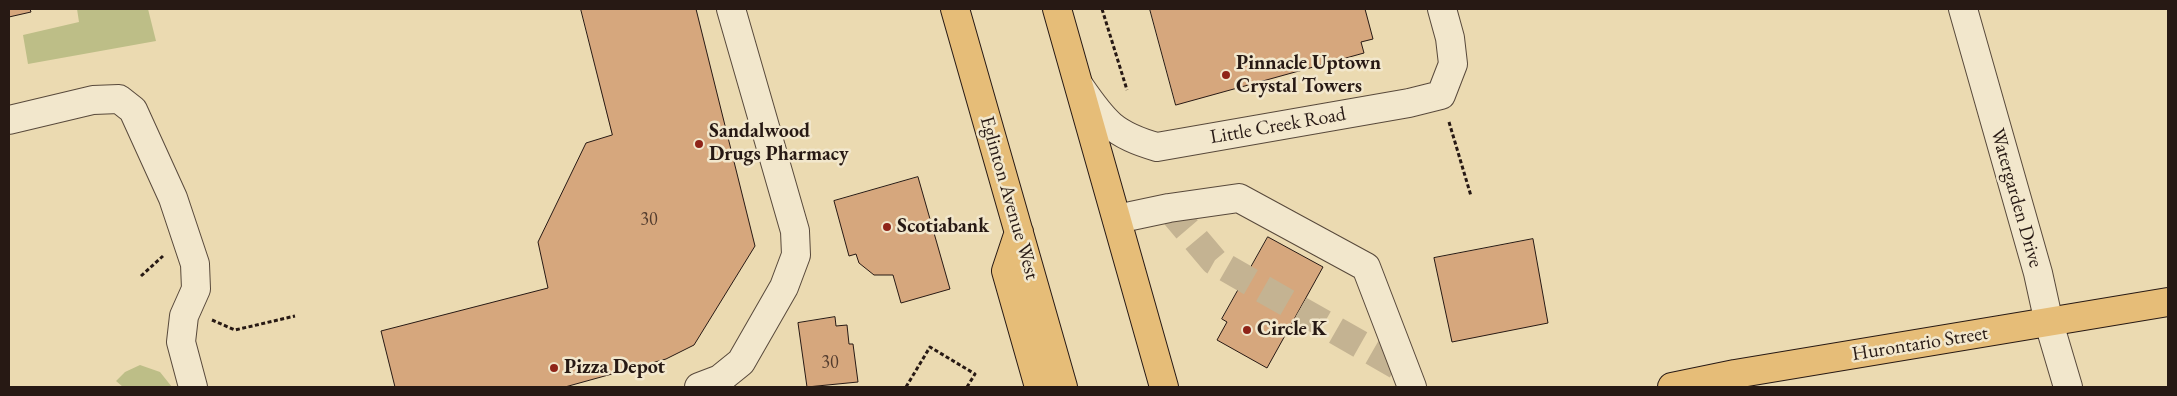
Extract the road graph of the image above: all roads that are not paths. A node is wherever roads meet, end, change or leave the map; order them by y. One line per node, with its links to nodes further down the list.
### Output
1 (731, 9): 14 (street)
2 (955, 9): 9 (main road, Eglinton Avenue West)
3 (1057, 9): 6 (main road)
4 (1442, 9): 6 (street, Little Creek Road)
5 (1963, 9): 11 (street, Watergarden Drive)
6 (1079, 86): 8 (main road)
7 (9, 120): 13 (street)
8 (1118, 218): 12 (main road); 19 (street)
9 (1019, 232): 15 (main road); 16 (main road, Eglinton Avenue West)
10 (2168, 302): 11 (main road, Hurontario Street)
11 (2048, 322): 20 (main road, Hurontario Street); 21 (street, Watergarden Drive)
12 (1146, 323): 17 (main road); 18 (main road)
13 (193, 387)
14 (699, 387)
15 (1039, 387)
16 (1063, 387)
17 (1164, 387)
18 (1184, 387)
19 (1412, 387)
20 (1672, 387)
21 (2068, 387)

